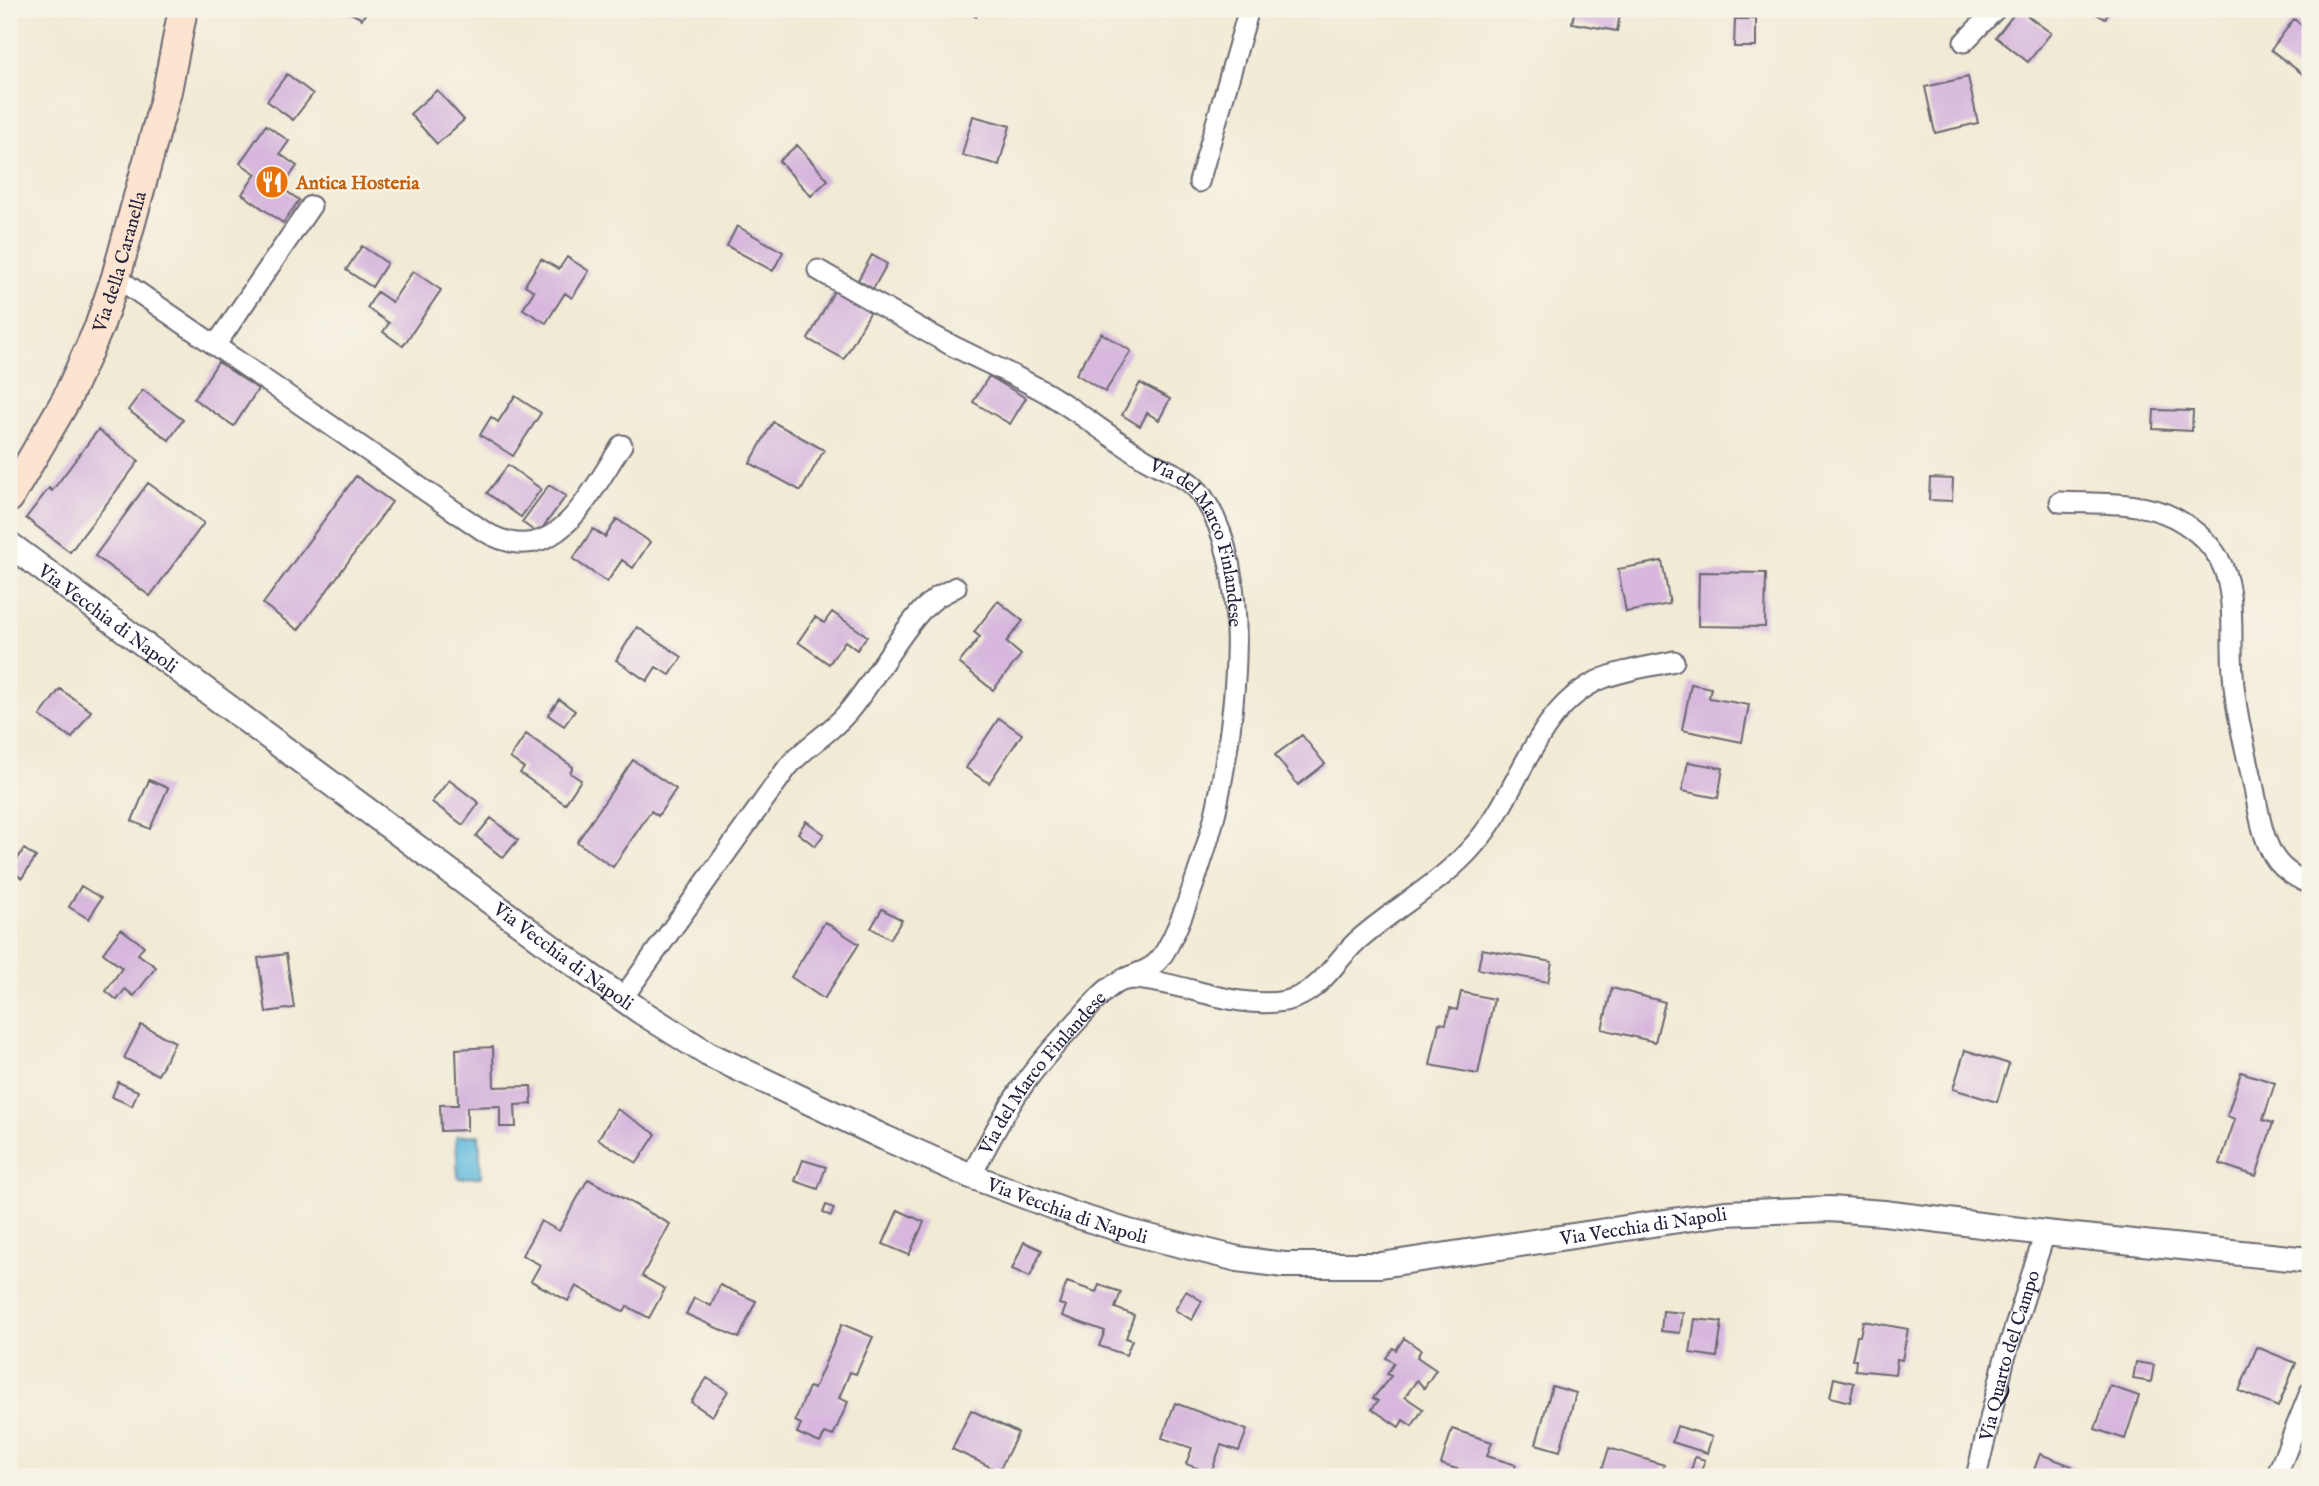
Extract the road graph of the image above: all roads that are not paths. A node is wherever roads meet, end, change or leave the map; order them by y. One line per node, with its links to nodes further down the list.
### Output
1 (183, 9): 8 (main road, Via della Caranella)
2 (1249, 9): 5 (street)
3 (1996, 9): 4 (street)
4 (1964, 43)
5 (1199, 183)
6 (311, 206): 9 (street)
7 (818, 270): 17 (street, Via del Marco Finlandese)
8 (116, 277): 9 (street); 11 (main road, Via della Caranella)
9 (215, 346): 10 (street)
10 (622, 445)
11 (9, 498)
12 (2060, 502): 16 (street)
13 (9, 544): 18 (street, Via Vecchia di Napoli)
14 (956, 587): 18 (street)
15 (1674, 661): 17 (street, Via del Marco Finlandese)
16 (2310, 884)
17 (1123, 979): 19 (street, Via del Marco Finlandese)
18 (622, 999): 19 (street, Via Vecchia di Napoli)
19 (971, 1176): 20 (street, Via Vecchia di Napoli)
20 (2045, 1233): 21 (street, Via Vecchia di Napoli); 23 (street, Via Quarto del Campo)
21 (2310, 1260)
22 (2310, 1392): 24 (street)
23 (1976, 1477)
24 (2276, 1477)

